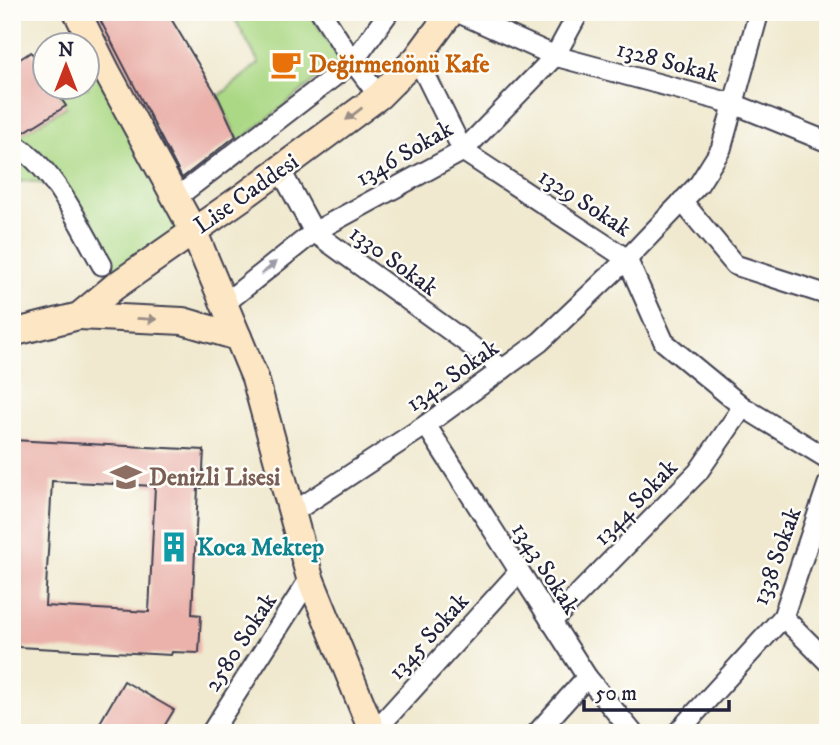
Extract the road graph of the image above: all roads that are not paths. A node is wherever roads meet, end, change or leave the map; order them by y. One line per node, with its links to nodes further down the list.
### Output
1 (77, 12): 17 (main road)
2 (321, 12): 10 (street)
3 (389, 12): 10 (street)
4 (451, 12): 9 (main road, Lise Caddesi)
5 (457, 12): 8 (street, 1328 Sokak)
6 (579, 12): 8 (street, 1346 Sokak)
7 (759, 12): 12 (street, 1342 Sokak)
8 (555, 56): 12 (street, 1328 Sokak); 15 (street, 1346 Sokak)
9 (417, 58): 11 (main road, Lise Caddesi); 15 (street)
10 (353, 62): 11 (street); 17 (street)
11 (379, 96): 16 (main road, Lise Caddesi, one-way to 16)
12 (734, 104): 13 (street, 1328 Sokak); 18 (street, 1342 Sokak)
13 (828, 142)
14 (12, 143): 22 (street)
15 (463, 151): 20 (street, 1346 Sokak); 21 (street, 1329 Sokak)
16 (280, 169): 19 (main road, Lise Caddesi); 20 (street, 1330 Sokak)
17 (176, 198): 19 (main road)
18 (682, 201): 21 (street, 1342 Sokak); 23 (street)
19 (193, 230): 24 (main road); 25 (main road, Lise Caddesi)
20 (314, 232): 24 (street, 1346 Sokak, one-way to 20); 28 (street, 1330 Sokak)
21 (627, 259): 28 (street, 1342 Sokak); 29 (street, 1329 Sokak)
22 (102, 265)
23 (828, 295)
24 (224, 304): 27 (main road)
25 (79, 316): 26 (main road, Lise Caddesi); 27 (main road, one-way to 27)
26 (12, 333)
27 (238, 337): 33 (main road)
28 (503, 369): 30 (street, 1342 Sokak)
29 (743, 407): 31 (street, 1329 Sokak); 37 (street, 1344 Sokak)
30 (426, 425): 33 (street, 1342 Sokak); 34 (street, 1343 Sokak)
31 (825, 449)
32 (828, 484): 36 (street, 1338 Sokak)
33 (292, 513): 35 (main road)
34 (519, 572): 37 (street, 1343 Sokak); 41 (street, 1345 Sokak)
35 (310, 578): 40 (street, 2580 Sokak); 41 (main road)
36 (783, 617): 38 (street); 44 (street, 1338 Sokak)
37 (551, 622): 39 (street, 1343 Sokak)
38 (828, 662)
39 (587, 677): 42 (street); 43 (street, 1343 Sokak)
40 (211, 733)
41 (373, 733)
42 (537, 733)
43 (633, 733)
44 (677, 733)

